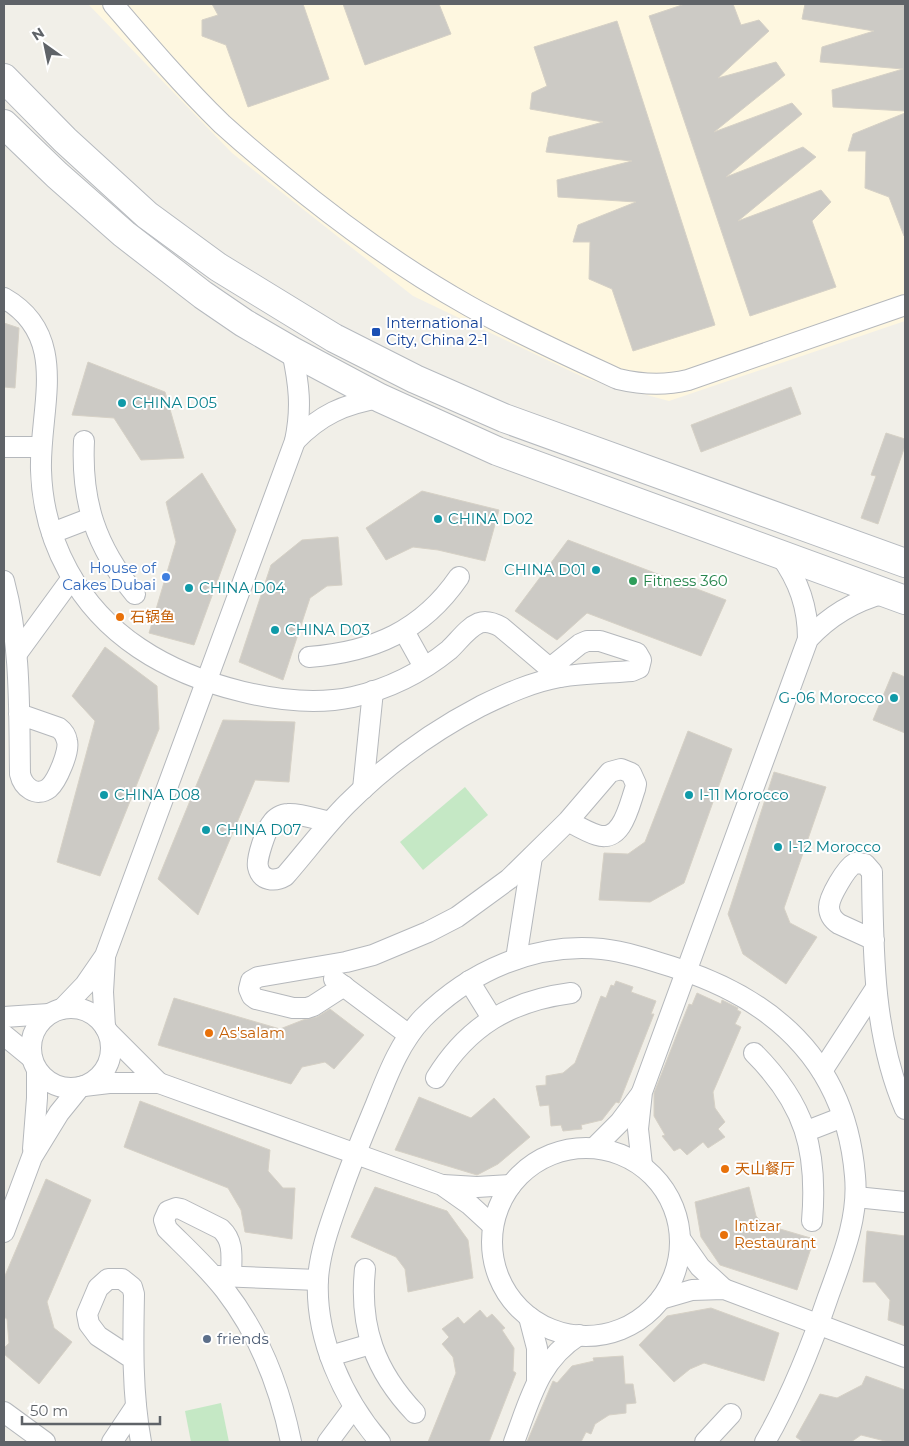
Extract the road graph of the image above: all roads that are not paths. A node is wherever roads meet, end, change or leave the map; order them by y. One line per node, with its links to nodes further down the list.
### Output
1 (113, 4): 7 (street)
2 (4, 78): 5 (street)
3 (4, 124): 4 (street)
4 (57, 175): 5 (street); 8 (street)
5 (148, 214): 17 (street)
6 (4, 298): 12 (street)
7 (905, 305)
8 (292, 352): 9 (street); 11 (street)
9 (380, 398): 11 (street); 16 (street)
10 (84, 441): 14 (street)
11 (295, 441): 28 (street)
12 (41, 447): 13 (street); 15 (street)
13 (4, 448)
14 (91, 518): 15 (street); 21 (street)
15 (52, 533): 19 (street)
16 (780, 555): 22 (street); 24 (street)
17 (905, 563)
18 (459, 577): 23 (street)
19 (72, 578): 25 (street); 28 (street)
20 (4, 581): 25 (street)
21 (135, 594)
22 (895, 597): 24 (street)
23 (404, 631): 26 (street); 27 (street)
24 (808, 640): 39 (street)
25 (18, 652): 30 (street)
26 (309, 658)
27 (424, 668): 29 (street); 31 (street)
28 (207, 680): 29 (street); 36 (street)
29 (373, 691): 31 (street)
30 (19, 714)
31 (363, 789): 33 (street)
32 (568, 821): 34 (street)
33 (330, 822)
34 (532, 857): 37 (street); 38 (street)
35 (874, 940): 42 (street)
36 (106, 956): 44 (street); 47 (street)
37 (516, 959): 39 (street); 40 (street)
38 (319, 967): 41 (street); 41 (street)
39 (686, 971): 52 (street); 56 (street)
40 (470, 981): 46 (street); 49 (street)
41 (344, 986): 49 (street)
42 (876, 988): 52 (street); 57 (street)
43 (571, 993): 46 (street)
44 (56, 1012): 45 (street); 47 (street); 51 (street)
45 (4, 1017)
46 (492, 1018): 53 (street)
47 (107, 1030): 54 (street); 55 (street)
48 (4, 1035): 51 (street)
49 (409, 1035): 61 (street)
50 (754, 1053): 59 (street)
51 (34, 1064): 55 (street); 62 (street)
52 (822, 1071): 58 (street)
53 (436, 1078)
54 (160, 1083): 55 (street); 61 (street)
55 (82, 1087): 62 (street)
56 (642, 1092): 60 (street); 63 (street)
57 (905, 1109)
58 (844, 1117): 59 (street); 66 (street)
59 (807, 1131): 68 (street)
60 (594, 1148): 63 (street); 65 (street)
61 (356, 1153): 64 (street); 73 (street)
62 (32, 1157): 70 (street)
63 (642, 1165): 71 (street)
64 (442, 1185): 65 (street); 69 (street)
65 (511, 1185): 69 (street)
66 (856, 1197): 67 (street); 77 (street)
67 (905, 1202)
68 (812, 1221)
69 (493, 1226): 76 (street)
70 (4, 1232)
71 (681, 1240): 74 (street); 75 (street)
72 (365, 1269): 79 (street)
73 (318, 1280): 80 (street); 92 (street)
74 (724, 1289): 75 (street); 77 (street)
75 (661, 1299): 78 (street)
76 (529, 1317): 78 (street); 83 (street)
77 (818, 1325): 81 (street); 97 (street)
78 (579, 1336): 83 (street)
79 (371, 1344): 80 (street); 87 (street)
80 (330, 1356): 85 (street)
81 (905, 1357)
82 (133, 1359): 84 (street)
83 (537, 1380): 95 (street)
84 (136, 1406): 90 (street); 91 (street)
85 (354, 1407): 93 (street); 94 (street)
86 (4, 1412): 89 (street)
87 (415, 1413)
88 (731, 1414): 96 (street)
89 (45, 1442)
90 (112, 1442)
91 (141, 1442)
92 (291, 1442)
93 (328, 1442)
94 (380, 1442)
95 (514, 1442)
96 (705, 1442)
97 (765, 1442)

